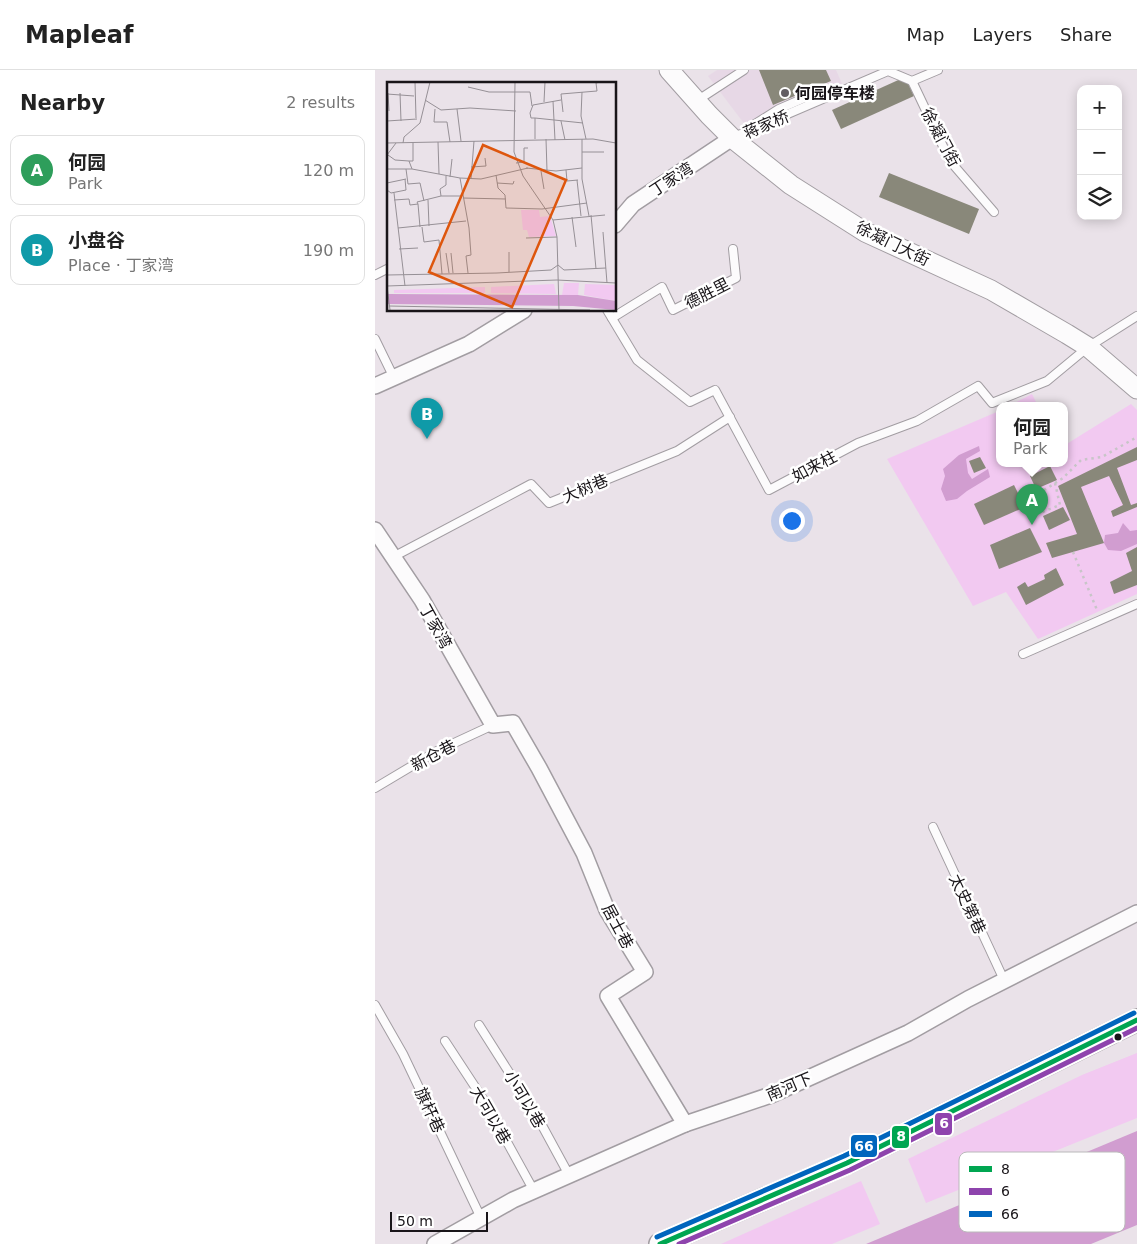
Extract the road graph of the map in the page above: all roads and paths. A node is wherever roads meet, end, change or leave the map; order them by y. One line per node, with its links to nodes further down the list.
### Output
1 (669, 70): 6 (street, 徐凝门大街)
2 (744, 70): 6 (lane)
3 (938, 70): 4 (lane)
4 (913, 81): 7 (lane, 蒋家桥); 8 (lane, 徐凝门街)
5 (802, 100): 7 (lane)
6 (697, 101): 7 (street, 徐凝门大街)
7 (732, 138): 9 (street, 丁家湾); 18 (street, 徐凝门大街)
8 (994, 212)
9 (616, 224)
10 (733, 249): 16 (lane, 德胜里)
11 (387, 269): 12 (lane)
12 (375, 275)
13 (522, 311): 19 (street)
14 (608, 311): 16 (lane, 如来柱)
15 (1137, 316): 18 (lane)
16 (613, 318): 22 (lane, 如来柱)
17 (375, 339): 19 (lane)
18 (1088, 347): 21 (street, 徐凝门大街); 22 (lane, 如来柱)
19 (394, 378): 20 (street)
20 (375, 386)
21 (1137, 389)
22 (729, 417): 27 (lane, 大树巷)
23 (1137, 437): 24 (path)
24 (1055, 483): 24 (path)
25 (377, 537): 27 (street, 丁家湾)
26 (1073, 552): 29 (path)
27 (393, 557): 31 (street, 丁家湾)
28 (1137, 604): 29 (lane)
29 (1101, 620): 30 (lane)
30 (1023, 654)
31 (493, 725): 32 (lane, 新仓巷); 41 (street, 居士巷)
32 (375, 788)
33 (933, 827): 35 (lane, 太史第巷)
34 (1137, 913): 35 (street, 南河下)
35 (1004, 980): 41 (street, 南河下)
36 (375, 1005): 44 (lane, 旗杆巷)
37 (1137, 1020): 46 (main road)
38 (479, 1025): 42 (lane, 小可以巷)
39 (1137, 1035): 47 (main road)
40 (445, 1041): 43 (lane, 大可以巷)
41 (685, 1124): 42 (street, 南河下)
42 (569, 1175): 43 (street, 南河下)
43 (534, 1191): 44 (street, 南河下)
44 (481, 1218): 45 (street, 南河下)
45 (435, 1244)
46 (660, 1244)
47 (693, 1244)

